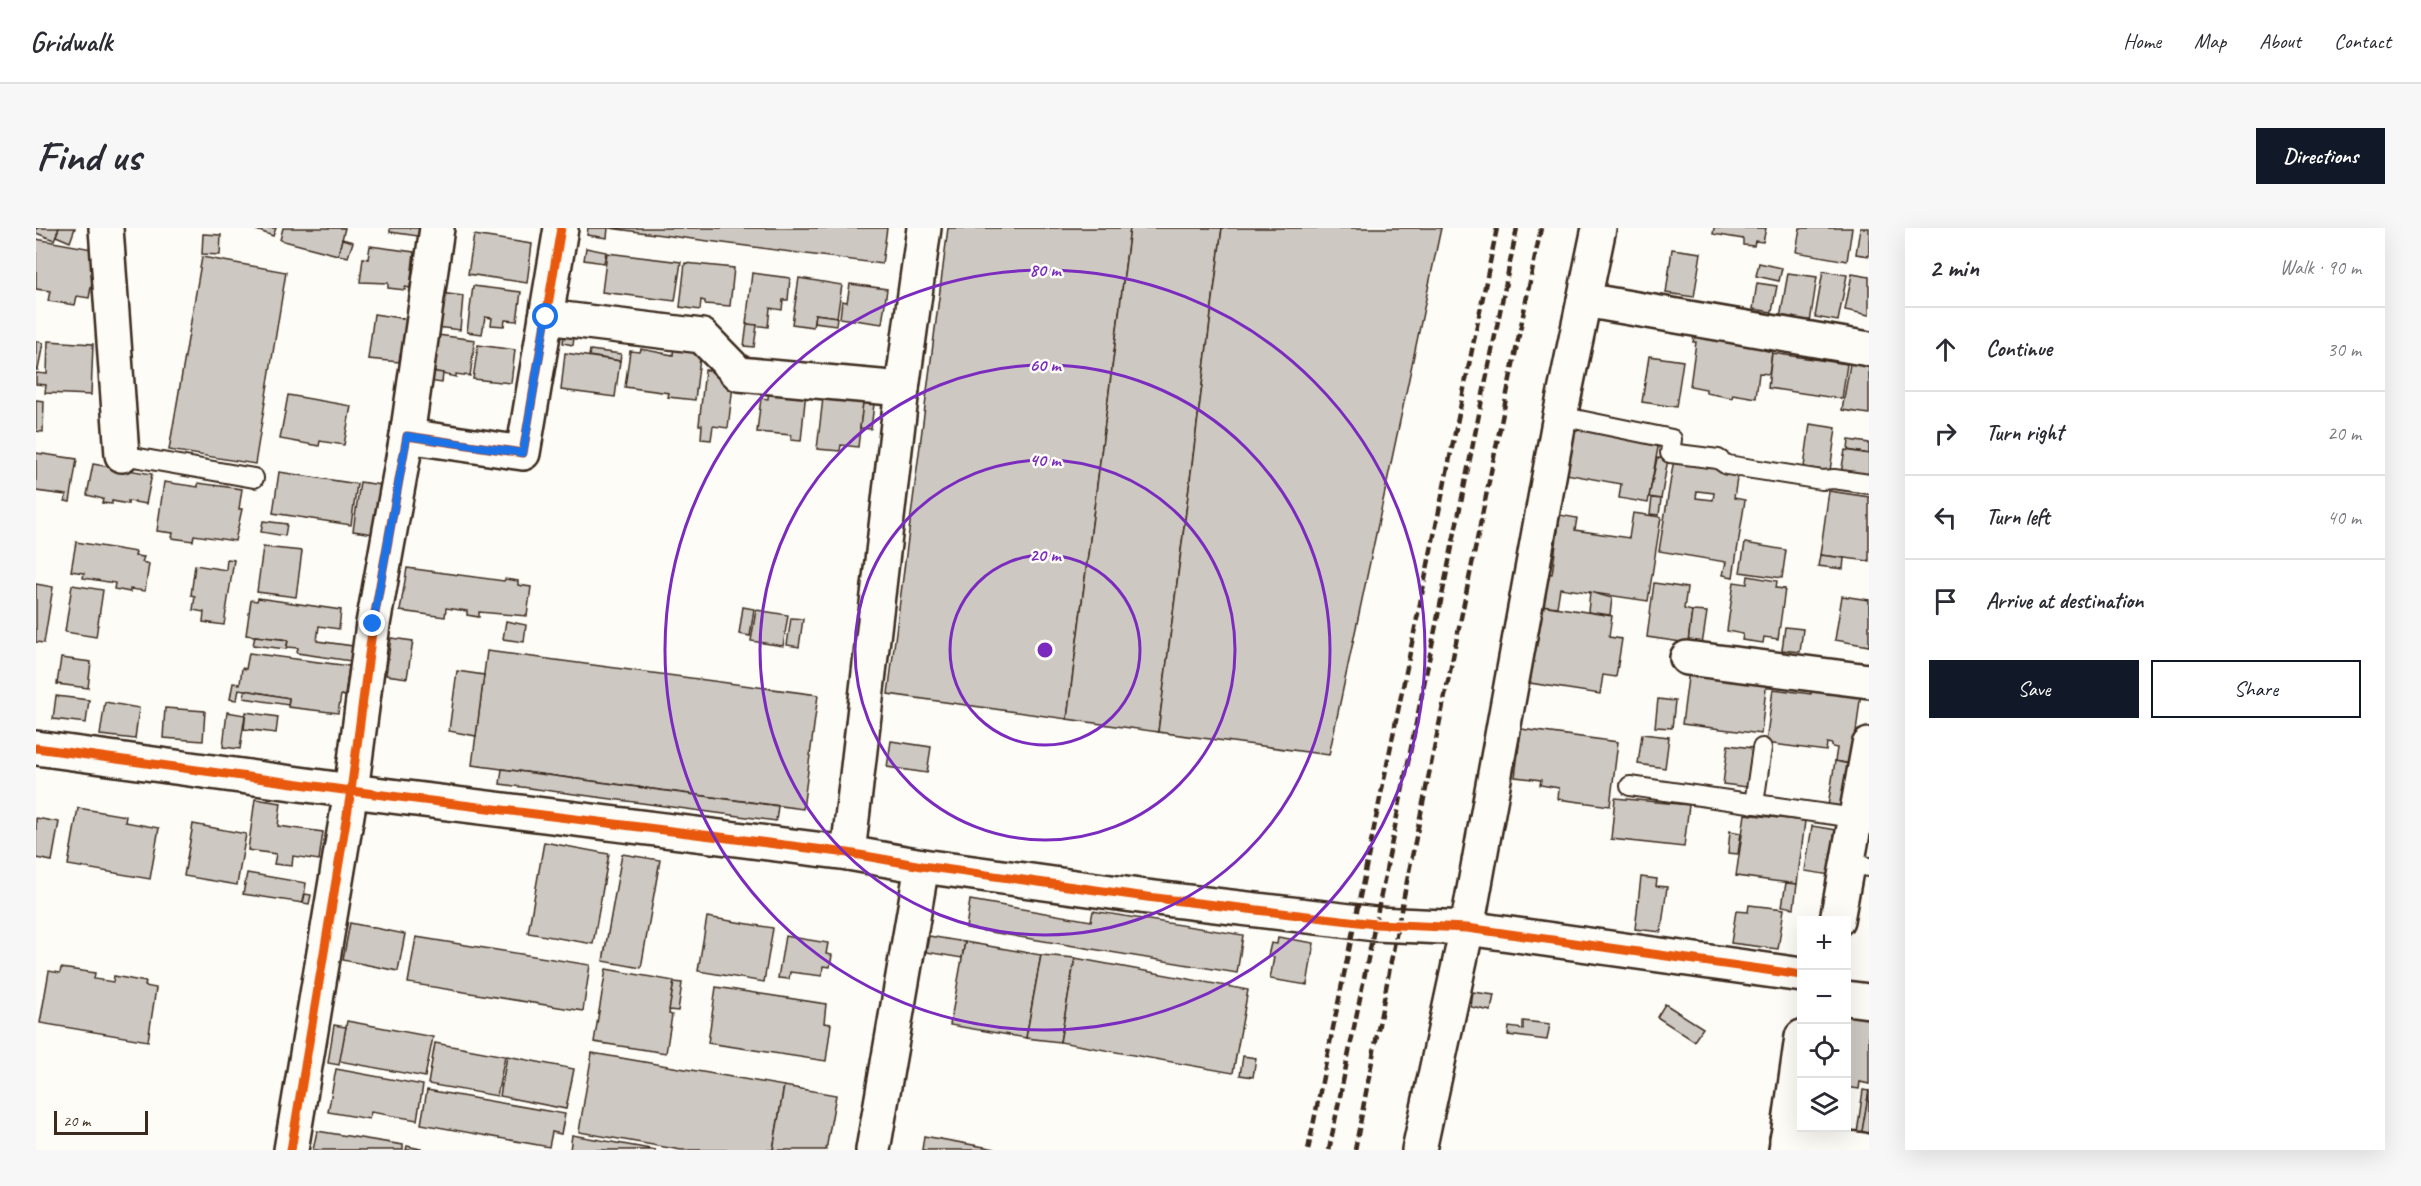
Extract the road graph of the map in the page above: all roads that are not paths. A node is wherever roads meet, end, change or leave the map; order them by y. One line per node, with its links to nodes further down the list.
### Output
1 (106, 228): 12 (street)
2 (437, 228): 11 (street)
3 (561, 228): 7 (street)
4 (924, 228): 9 (street)
5 (1599, 228): 6 (street)
6 (1584, 300): 8 (street); 10 (street)
7 (546, 317): 9 (street); 11 (street)
8 (1869, 349)
9 (902, 389): 24 (street)
10 (1560, 416): 14 (lane); 28 (street)
11 (407, 436): 21 (street)
12 (122, 455): 13 (lane)
13 (254, 478)
14 (1869, 484)
15 (1687, 658): 16 (street)
16 (1869, 681)
17 (1869, 744): 23 (street)
18 (36, 748): 21 (street)
19 (1762, 748): 22 (lane)
20 (1630, 786): 22 (lane)
21 (351, 791): 24 (street); 34 (street)
22 (1754, 804): 23 (lane)
23 (1855, 818): 26 (street)
24 (848, 853): 25 (street)
25 (922, 866): 28 (street); 35 (street)
26 (1858, 866): 27 (street)
27 (1839, 916)
28 (1467, 928): 29 (street); 36 (street)
29 (1797, 974)
30 (1851, 999): 31 (street)
31 (1869, 1001)
32 (1797, 1073): 33 (street)
33 (1787, 1145): 37 (street)
34 (291, 1150)
35 (873, 1150)
36 (1419, 1150)
37 (1863, 1150)

